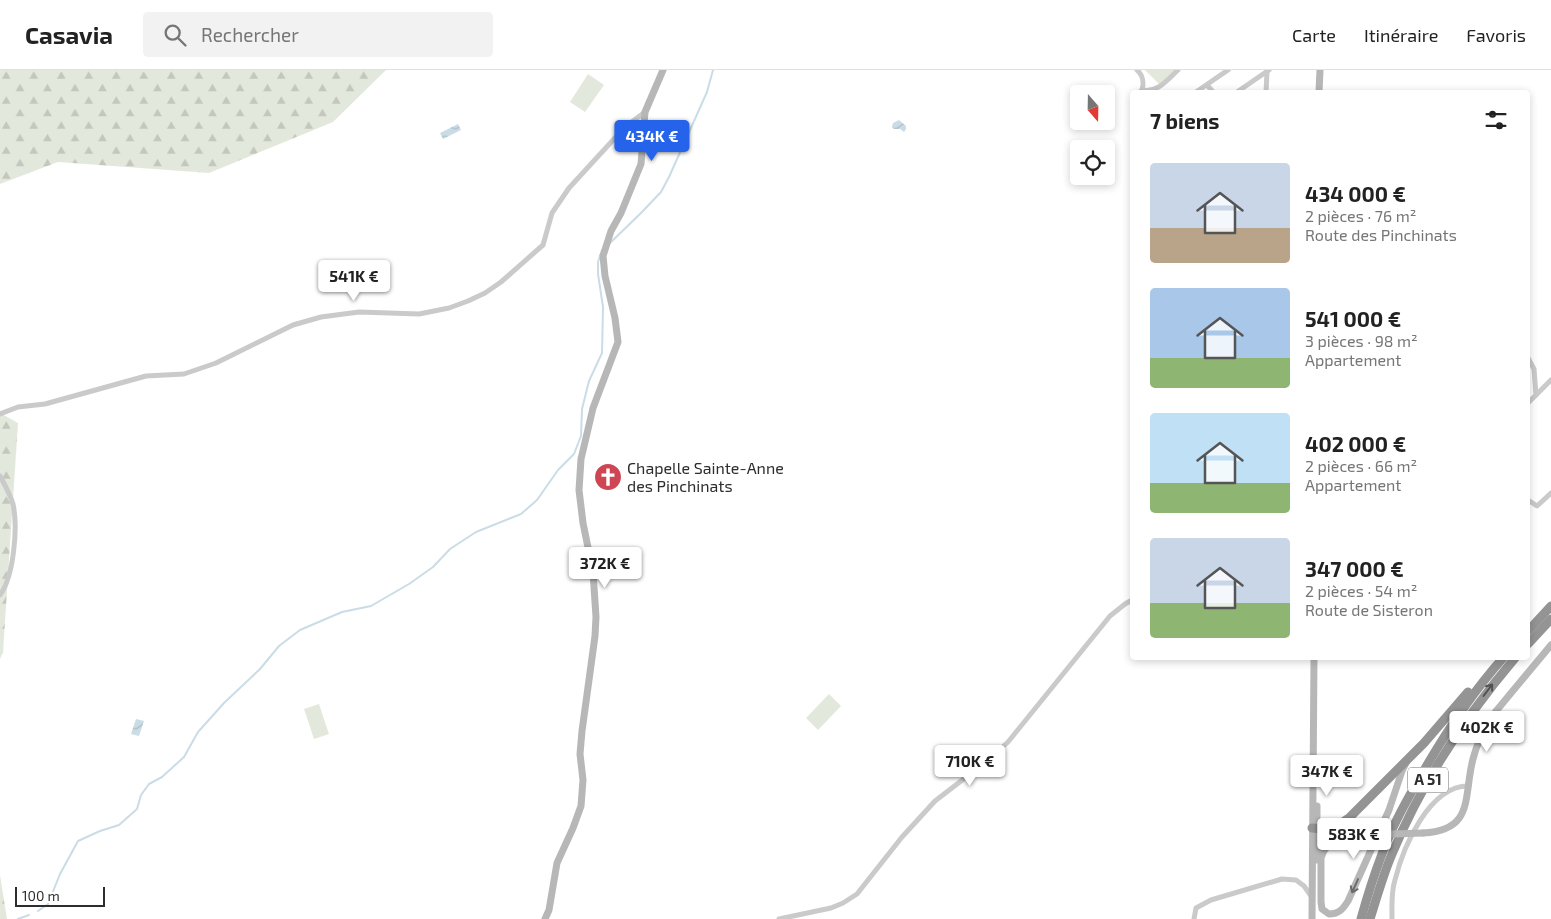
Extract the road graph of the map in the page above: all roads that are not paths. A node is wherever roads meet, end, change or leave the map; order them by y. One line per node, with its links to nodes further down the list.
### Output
1 (663, 70): 15 (street)
2 (1137, 70): 8 (street)
3 (1178, 70): 9 (street)
4 (1228, 70): 7 (street)
5 (1320, 70): 14 (street)
6 (1268, 71): 12 (street); 13 (street)
7 (1207, 85): 10 (street); 11 (street)
8 (1141, 90)
9 (1152, 90)
10 (1199, 90)
11 (1211, 90)
12 (1240, 90)
13 (1266, 90)
14 (1319, 90)
15 (645, 112): 20 (street); 41 (street)
16 (1530, 362): 18 (street)
17 (1551, 380): 18 (street)
18 (1536, 395): 19 (street)
19 (1530, 401)
20 (0, 414)
21 (0, 476): 24 (street)
22 (1551, 493): 23 (street)
23 (1530, 501)
24 (0, 595)
25 (1130, 601): 40 (street)
26 (1551, 606): 28 (highway)
27 (1551, 619): 29 (highway)
28 (1530, 627)
29 (1530, 642)
30 (1551, 645): 36 (street)
31 (1314, 660): 37 (street)
32 (1496, 660): 35 (highway)
33 (1501, 660): 46 (highway, A 51)
34 (1513, 660): 47 (highway, A 51, one-way to 34)
35 (1407, 760): 37 (highway); 38 (street, one-way to 38)
36 (1469, 786): 38 (street, bridge); 48 (street)
37 (1315, 832): 38 (street); 39 (street); 45 (street)
38 (1341, 837)
39 (1311, 896): 44 (street); 45 (street)
40 (806, 913): 42 (street); 43 (street)
41 (545, 919)
42 (779, 919)
43 (803, 919)
44 (1194, 919)
45 (1313, 919)
46 (1361, 919)
47 (1370, 919)
48 (1392, 919)

